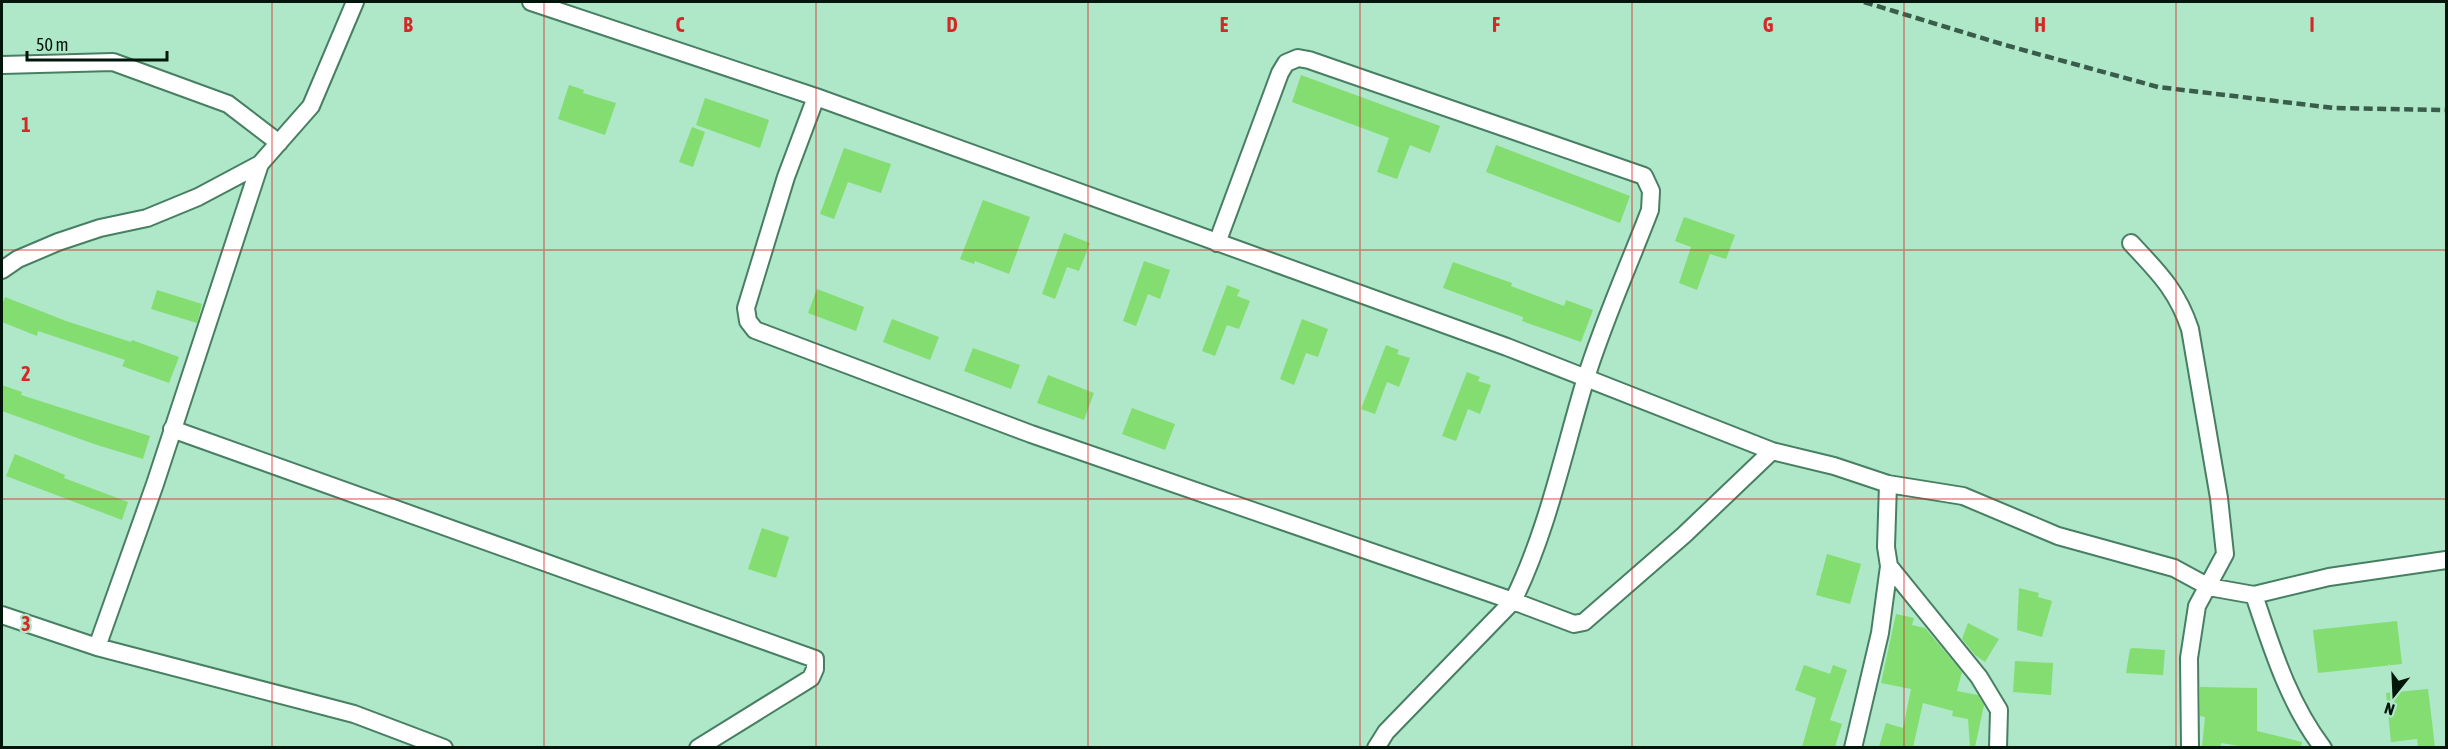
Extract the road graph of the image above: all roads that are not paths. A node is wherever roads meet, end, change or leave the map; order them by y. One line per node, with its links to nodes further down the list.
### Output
1 (355, 2): 5 (street)
2 (531, 2): 4 (street)
3 (2, 65): 5 (street)
4 (816, 97): 7 (street); 18 (street)
5 (279, 143): 6 (street)
6 (260, 164): 9 (street); 11 (street)
7 (1216, 243): 10 (street); 10 (street)
8 (2131, 243): 16 (street)
9 (2, 270)
10 (1586, 378): 12 (street); 18 (street)
11 (172, 429): 20 (street); 22 (street)
12 (1772, 451): 13 (street); 18 (street)
13 (1888, 484): 15 (street); 16 (street)
14 (2446, 560): 17 (street)
15 (1889, 566): 24 (street); 25 (street)
16 (2209, 588): 17 (street); 26 (street)
17 (2254, 595): 27 (street)
18 (1513, 601): 23 (street)
19 (2, 615): 20 (street)
20 (98, 647): 21 (street)
21 (444, 747)
22 (698, 747)
23 (1376, 747)
24 (1852, 747)
25 (1998, 747)
26 (2190, 747)
27 (2323, 747)

